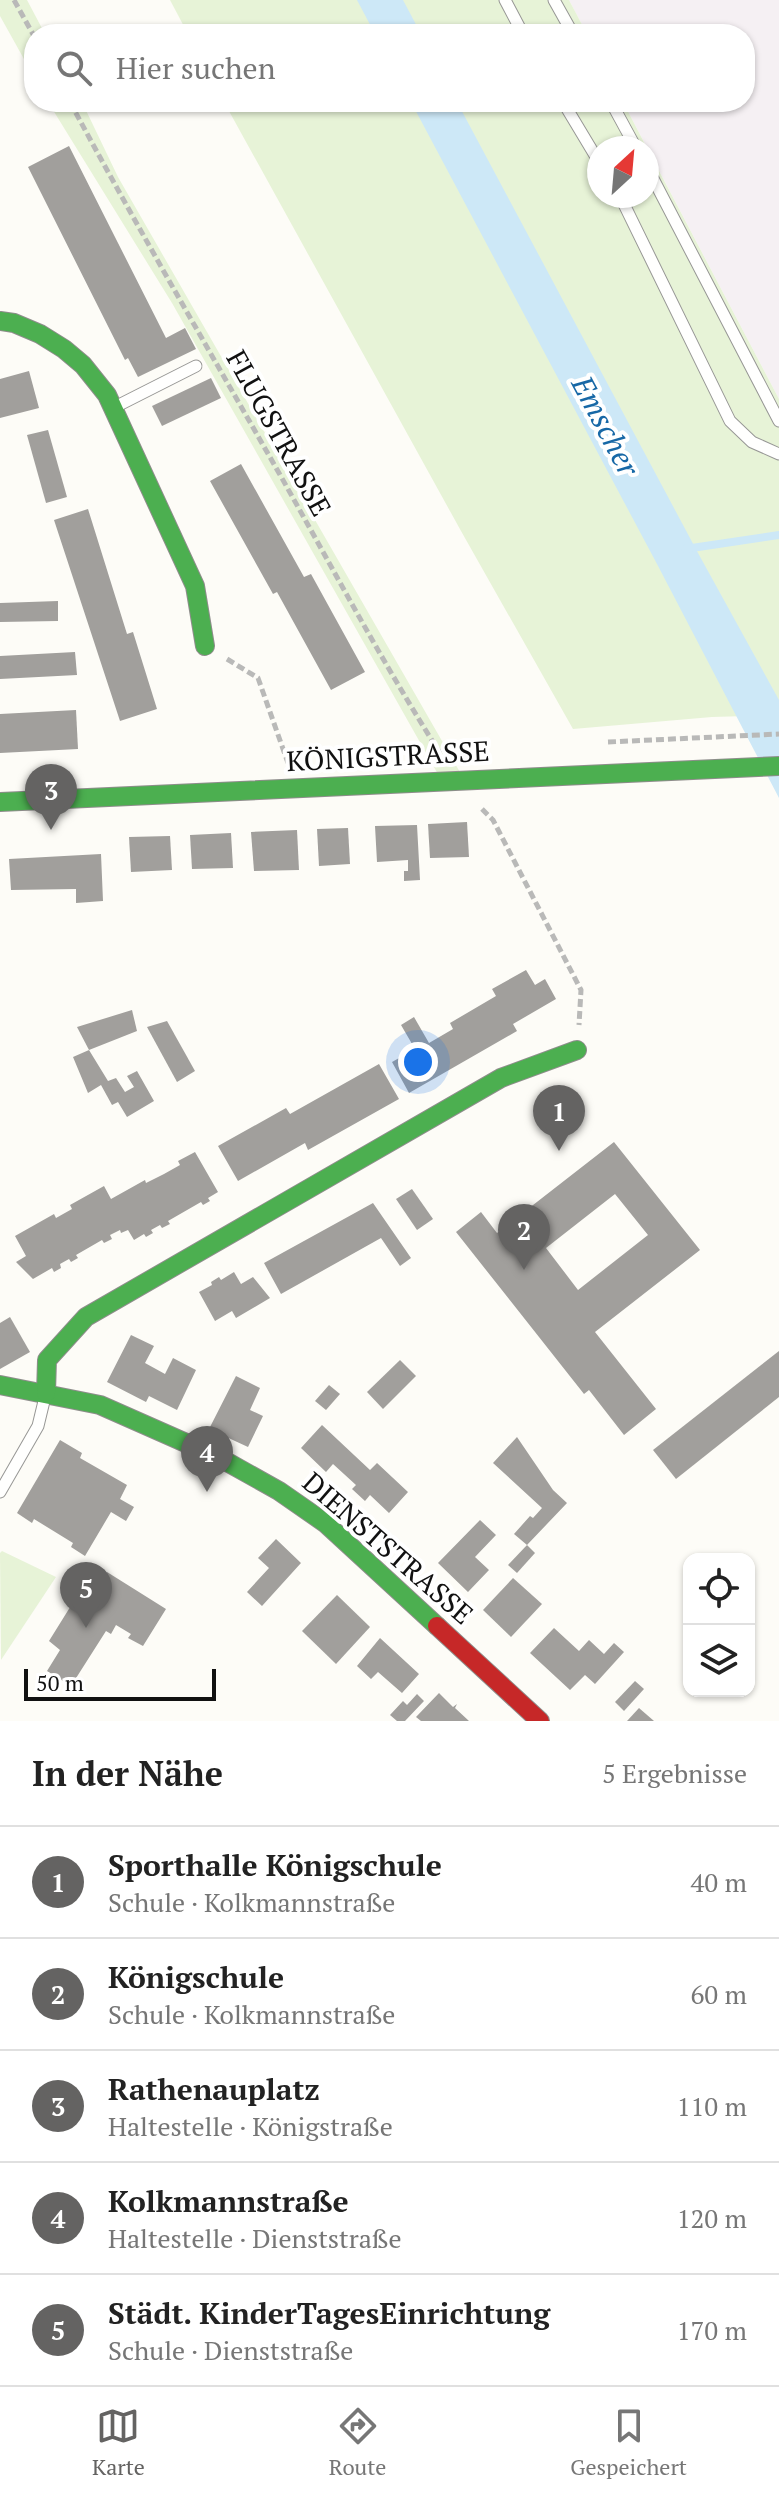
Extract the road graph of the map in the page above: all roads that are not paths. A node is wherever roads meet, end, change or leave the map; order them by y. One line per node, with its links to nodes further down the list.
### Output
1 (505, 0): 3 (lane)
2 (554, 0): 4 (lane)
3 (518, 24)
4 (567, 24)
5 (569, 112): 8 (lane)
6 (616, 112): 7 (lane)
7 (629, 136)
8 (587, 142)
9 (659, 190): 14 (lane)
10 (626, 208): 15 (lane)
11 (0, 321): 13 (street)
12 (196, 366): 13 (lane)
13 (114, 408): 16 (street)
14 (779, 421)
15 (779, 454)
16 (205, 646)
17 (779, 766): 18 (street, KÖNIGSTRASSE)
18 (0, 802)
19 (577, 1050): 21 (street)
20 (0, 1385): 21 (street, DIENSTSTRASSE)
21 (46, 1393): 22 (lane); 23 (street, DIENSTSTRASSE)
22 (0, 1492)
23 (540, 1721)

